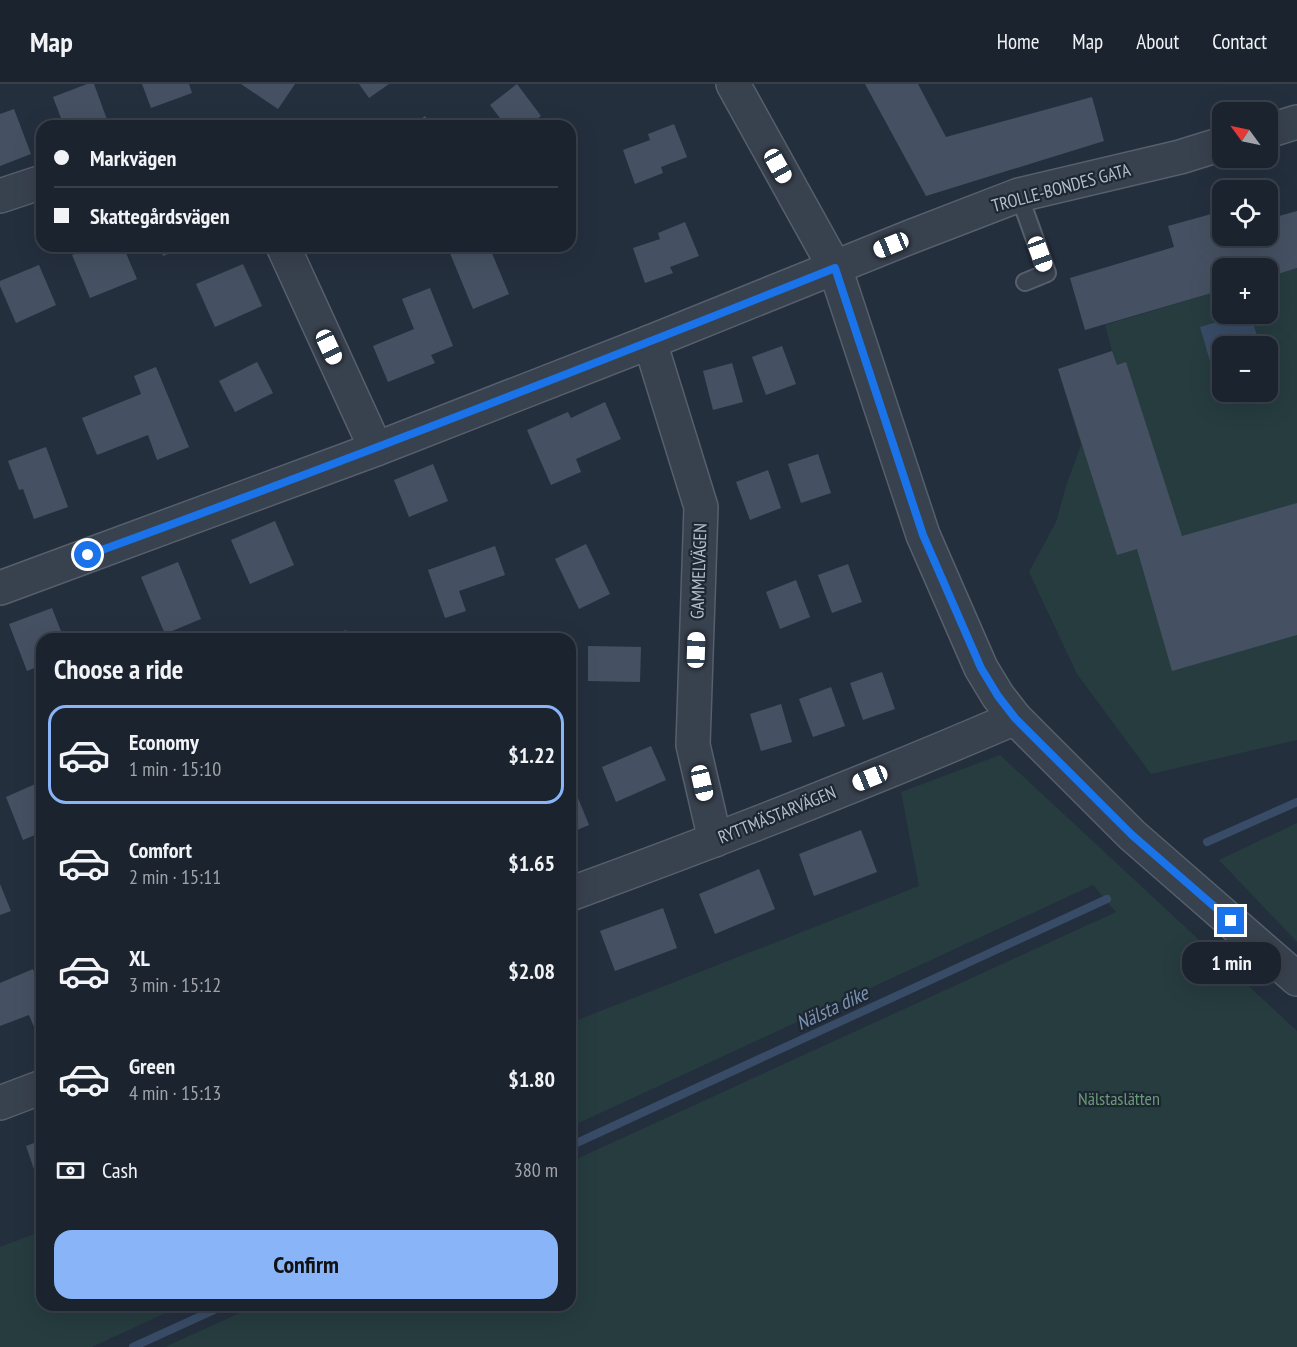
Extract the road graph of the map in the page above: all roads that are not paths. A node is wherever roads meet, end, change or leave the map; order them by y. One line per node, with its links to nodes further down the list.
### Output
1 (733, 84): 9 (street)
2 (1297, 122): 3 (street)
3 (1278, 128)
4 (1212, 147): 6 (street, TROLLE-BONDES GATA)
5 (36, 184): 7 (street)
6 (1019, 195): 9 (street, TROLLE-BONDES GATA); 10 (lane)
7 (0, 196)
8 (286, 252): 12 (street)
9 (835, 268): 11 (street, TROLLE-BONDES GATA); 14 (street)
10 (1026, 282)
11 (650, 342): 12 (street, TROLLE-BONDES GATA); 15 (street, GAMMELVÄGEN)
12 (376, 449): 13 (street, TROLLE-BONDES GATA)
13 (0, 588)
14 (1015, 718): 15 (street, RYTTMÄSTARVÄGEN); 17 (street)
15 (716, 840): 16 (street, RYTTMÄSTARVÄGEN)
16 (576, 892)
17 (1297, 979)
18 (36, 1089): 19 (street)
19 (0, 1103)

